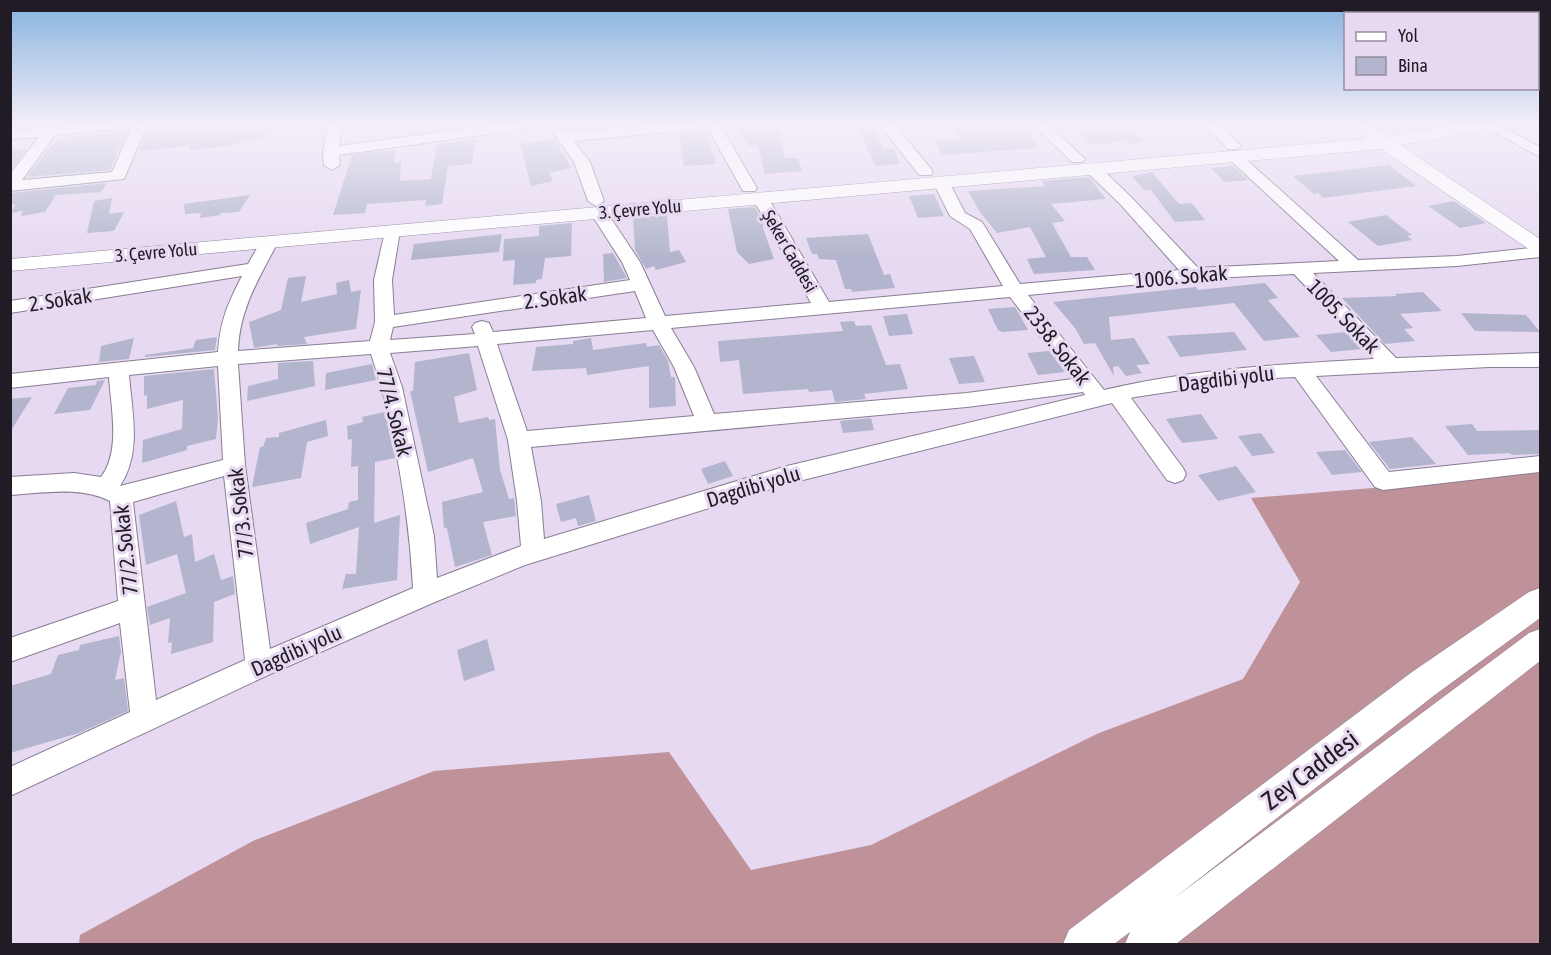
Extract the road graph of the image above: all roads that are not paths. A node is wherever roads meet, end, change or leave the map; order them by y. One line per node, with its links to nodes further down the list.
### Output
1 (22, 170): 12 (street)
2 (121, 170): 12 (street)
3 (585, 170): 14 (street)
4 (739, 170): 13 (street, Şeker Caddesi)
5 (926, 170): 11 (street, 2358. Sokak)
6 (1020, 170): 11 (main road, 3. Çevre Yolu)
7 (1091, 170): 24 (street)
8 (1254, 170): 21 (street)
9 (1428, 170): 18 (main road)
10 (1435, 170): 16 (main road)
11 (933, 177): 13 (main road, 3. Çevre Yolu); 26 (street, 2358. Sokak)
12 (10, 185)
13 (752, 193): 14 (main road, 3. Çevre Yolu); 28 (street, Şeker Caddesi)
14 (597, 207): 15 (main road, 3. Çevre Yolu); 19 (main road, 3. Çevre Yolu); 25 (street)
15 (392, 231): 17 (main road, 3. Çevre Yolu); 30 (street, 77/4. Sokak)
16 (1540, 236)
17 (268, 242): 20 (main road, 3. Çevre Yolu); 23 (street, 77/3. Sokak)
18 (1540, 250): 21 (street, 1006. Sokak)
19 (10, 254)
20 (10, 264)
21 (1353, 264): 22 (street, 1006. Sokak)
22 (1298, 268): 24 (street, 1006. Sokak); 36 (street, 1005. Sokak)
23 (253, 269): 27 (street, 2. Sokak); 34 (street, 77/3. Sokak)
24 (1193, 274): 26 (street, 1006. Sokak)
25 (641, 284): 29 (street, 2. Sokak); 31 (street)
26 (1016, 292): 28 (street, 1006. Sokak); 40 (street, 2358. Sokak)
27 (10, 307)
28 (823, 307): 31 (street, 1006. Sokak)
29 (473, 309): 30 (street, 2. Sokak); 32 (street)
30 (385, 322): 33 (street, 77/4. Sokak)
31 (658, 323): 32 (street, 1006. Sokak); 42 (street)
32 (488, 339): 33 (street, 1006. Sokak); 43 (street)
33 (378, 347): 34 (street, 1006. Sokak); 51 (street, 77/4. Sokak)
34 (228, 358): 37 (street, 1006. Sokak); 46 (street, 77/3. Sokak)
35 (1540, 360): 36 (street, Dagdibi yolu)
36 (1391, 365): 38 (street, Dagdibi yolu)
37 (119, 370): 39 (street, 1006. Sokak); 49 (street)
38 (1301, 370): 40 (street, Dagdibi yolu); 45 (street)
39 (10, 381)
40 (1102, 392): 41 (street); 44 (street, Dagdibi yolu); 47 (street, 2358. Sokak)
41 (903, 405): 42 (street); 44 (street)
42 (706, 422): 43 (street)
43 (519, 440): 50 (street)
44 (914, 443): 50 (street, Dagdibi yolu)
45 (1540, 464)
46 (234, 465): 49 (street); 56 (street, 77/3. Sokak)
47 (1175, 474)
48 (10, 486): 49 (street, 77/2. Sokak)
49 (113, 492): 53 (street, 77/2. Sokak)
50 (533, 552): 51 (street, Dagdibi yolu)
51 (426, 594): 56 (street, Dagdibi yolu)
52 (1540, 601): 59 (main road, Zey Caddesi)
53 (131, 608): 55 (street); 57 (street, 77/2. Sokak)
54 (1540, 642): 60 (main road, Zey Caddesi)
55 (10, 650)
56 (259, 666): 57 (street, Dagdibi yolu)
57 (145, 720): 58 (street, Dagdibi yolu)
58 (10, 782)
59 (1083, 945)
60 (1145, 945)

